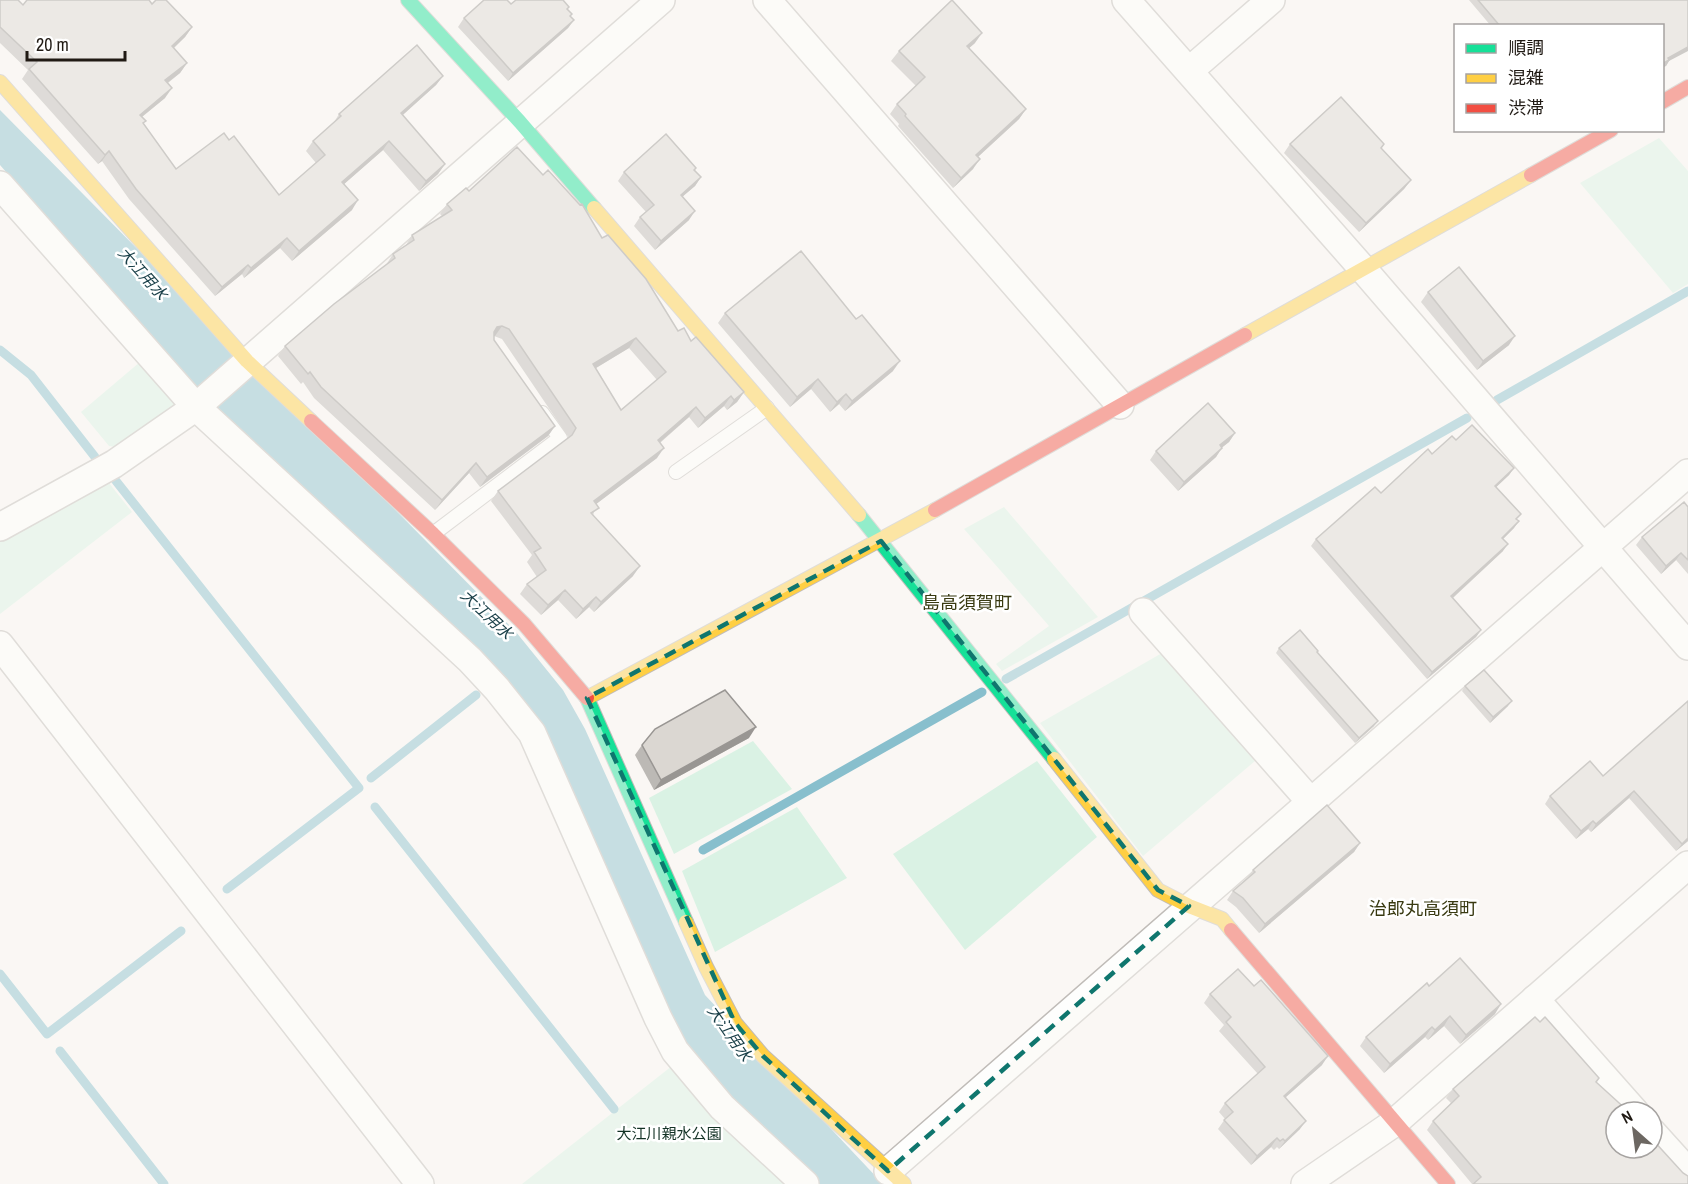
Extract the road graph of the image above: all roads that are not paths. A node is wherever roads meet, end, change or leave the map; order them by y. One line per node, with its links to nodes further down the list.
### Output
1 (408, 0): 10 (street)
2 (661, 0): 10 (street)
3 (767, 0): 17 (street)
4 (1126, 0): 6 (street)
5 (1271, 0): 6 (street)
6 (1189, 71): 13 (street)
7 (0, 82): 14 (street)
8 (1688, 87): 9 (street)
9 (1664, 101)
10 (520, 122): 14 (street); 18 (street)
11 (1607, 132): 13 (street)
12 (0, 185): 16 (street)
13 (1363, 269): 17 (street); 24 (street)
14 (242, 365): 16 (street); 22 (street)
15 (534, 401): 22 (lane)
16 (199, 404): 21 (street); 39 (street)
17 (1120, 405): 23 (street)
18 (767, 408): 19 (lane); 23 (street)
19 (676, 472)
20 (1688, 473): 24 (street)
21 (0, 527)
22 (433, 534): 28 (street)
23 (881, 541): 28 (street); 31 (street)
24 (1601, 548): 27 (street); 29 (street)
25 (1143, 612): 29 (street)
26 (0, 645): 38 (street)
27 (1688, 646)
28 (587, 698): 37 (street)
29 (1310, 801): 31 (street)
30 (1688, 866): 32 (street)
31 (1189, 906): 34 (street); 37 (street)
32 (1535, 999): 33 (street); 34 (street)
33 (1624, 1100)
34 (1394, 1123): 40 (street); 41 (street)
35 (1664, 1145): 36 (street)
36 (1688, 1172)
37 (896, 1177)
38 (420, 1184)
39 (805, 1184)
40 (1305, 1184)
41 (1448, 1184)

